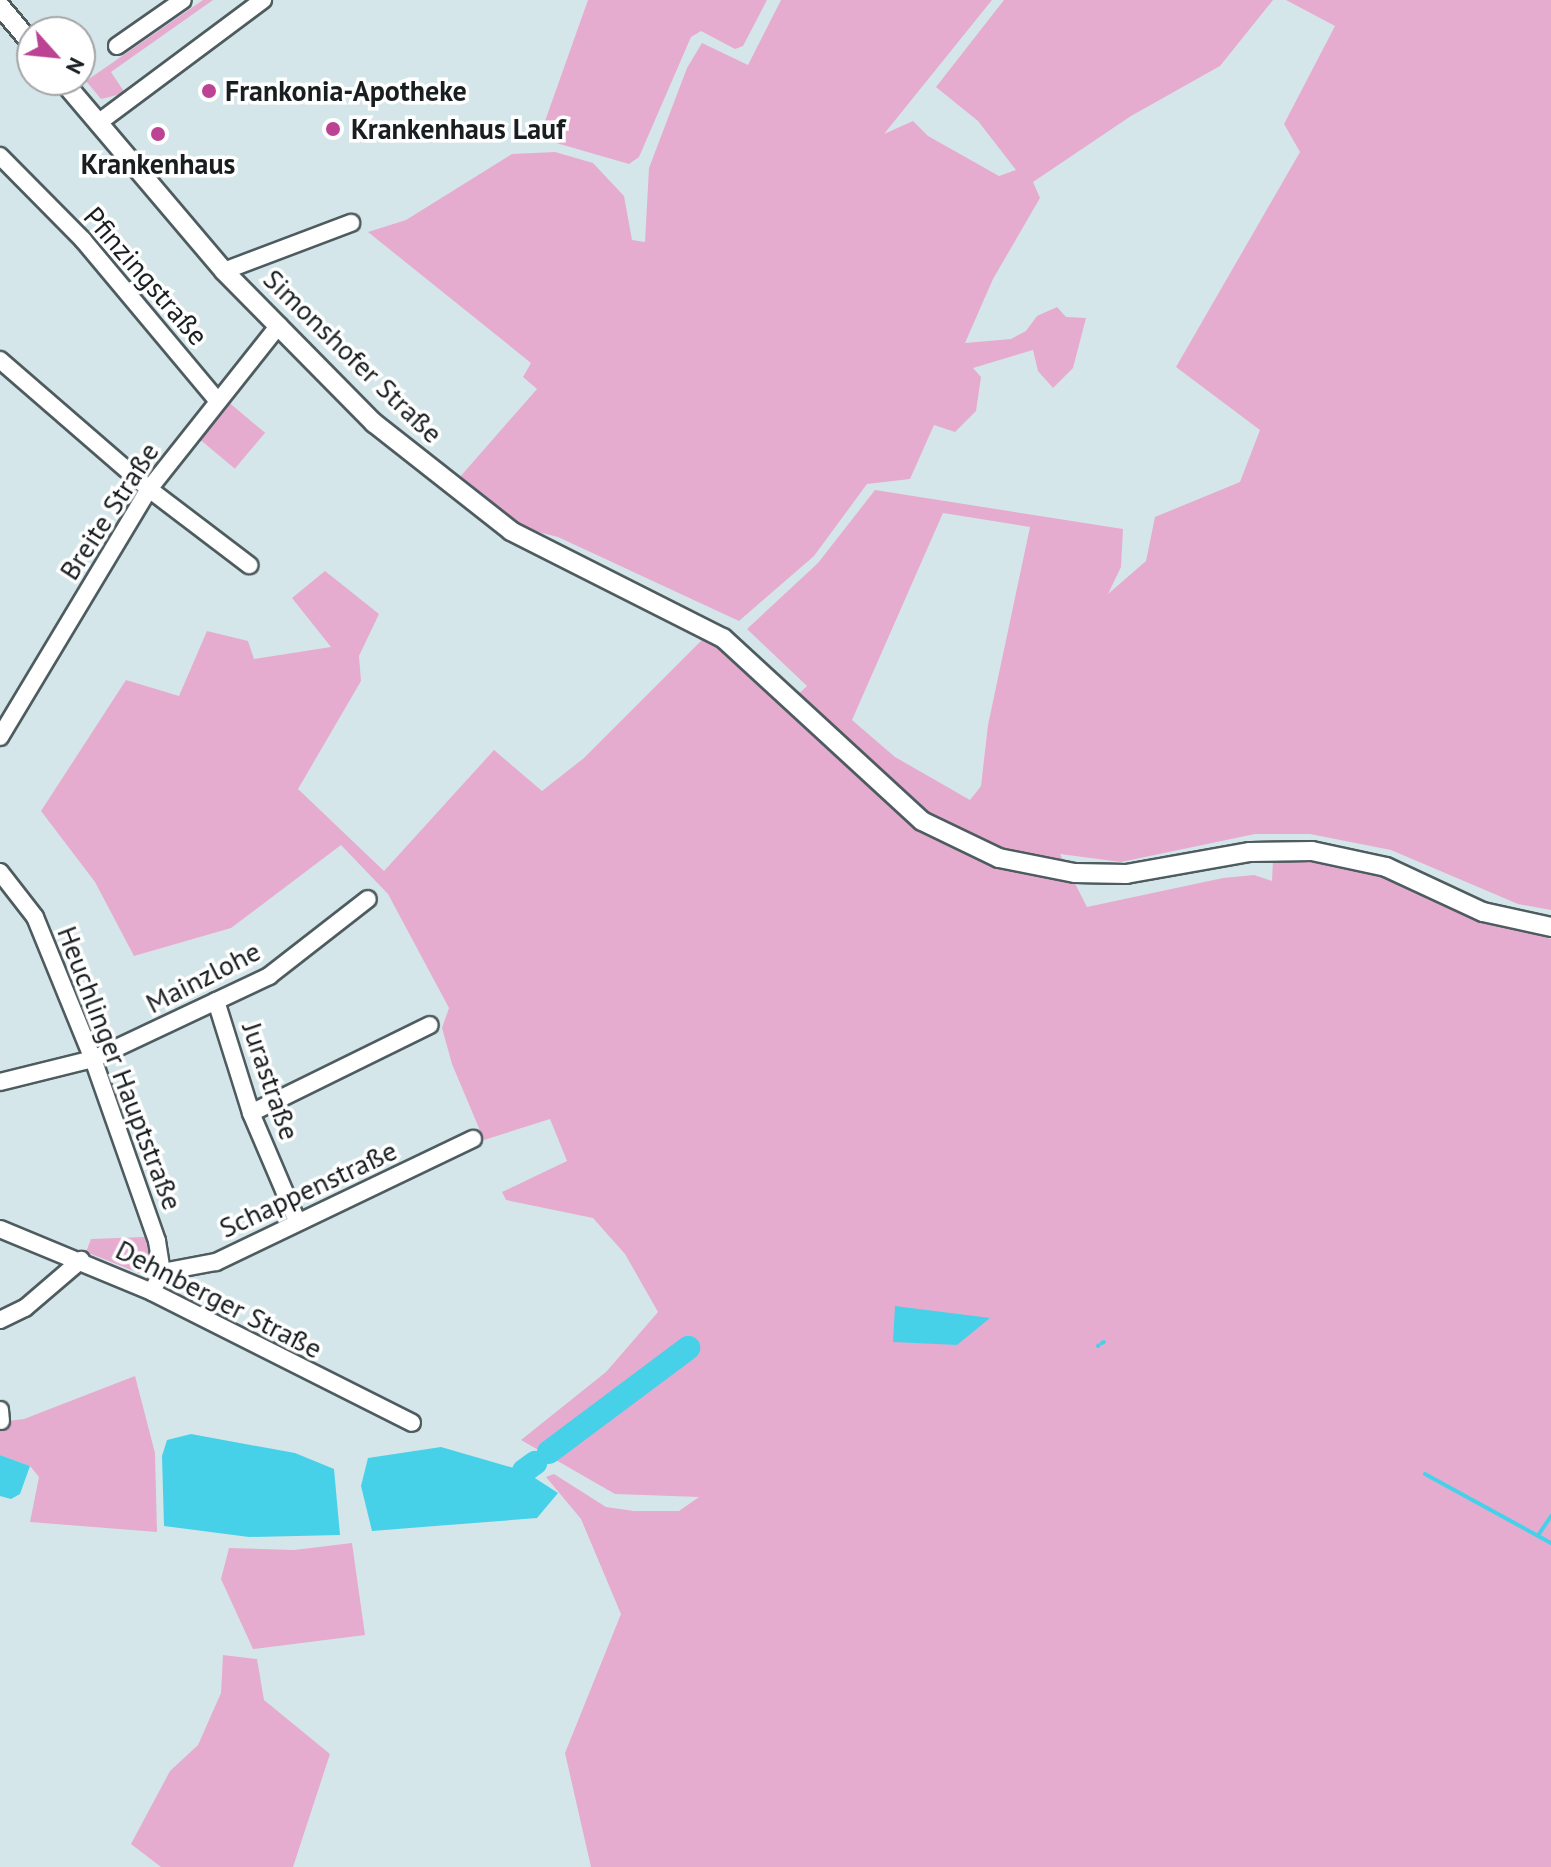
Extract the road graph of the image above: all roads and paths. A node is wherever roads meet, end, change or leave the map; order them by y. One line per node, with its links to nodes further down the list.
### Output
1 (183, 0): 5 (street)
2 (263, 0): 7 (street)
3 (0, 6): 4 (street)
4 (16, 25)
5 (117, 46)
6 (75, 96): 7 (street, Simonshofer Straße)
7 (98, 123): 10 (street, Simonshofer Straße)
8 (0, 156): 13 (street, Pfinzingstraße)
9 (351, 223): 10 (street, Simonshofer Straße)
10 (224, 271): 11 (street, Simonshofer Straße)
11 (279, 325): 13 (street, Breite Straße); 19 (street, Simonshofer Straße)
12 (0, 360): 14 (street)
13 (216, 399): 14 (street, Breite Straße)
14 (149, 489): 15 (street); 16 (street, Breite Straße)
15 (249, 565)
16 (0, 737)
17 (0, 872): 22 (street, Heuchlinger Hauptstraße)
18 (368, 899): 20 (street, Mainzlohe)
19 (1551, 927)
20 (216, 1001): 22 (street, Mainzlohe); 24 (street, Jurastraße)
21 (430, 1025): 24 (street)
22 (93, 1059): 23 (street, Mainzlohe); 29 (street, Heuchlinger Hauptstraße)
23 (0, 1082)
24 (251, 1113): 26 (street, Jurastraße)
25 (473, 1139): 26 (street, Schappenstraße)
26 (297, 1221): 29 (street, Schappenstraße)
27 (0, 1229): 28 (street, Dehnberger Straße)
28 (81, 1260): 30 (street, Dehnberger Straße); 31 (street)
29 (162, 1272): 30 (street)
30 (152, 1292): 34 (street, Dehnberger Straße)
31 (0, 1320)
32 (0, 1410): 33 (street)
33 (1, 1421)
34 (412, 1423)

